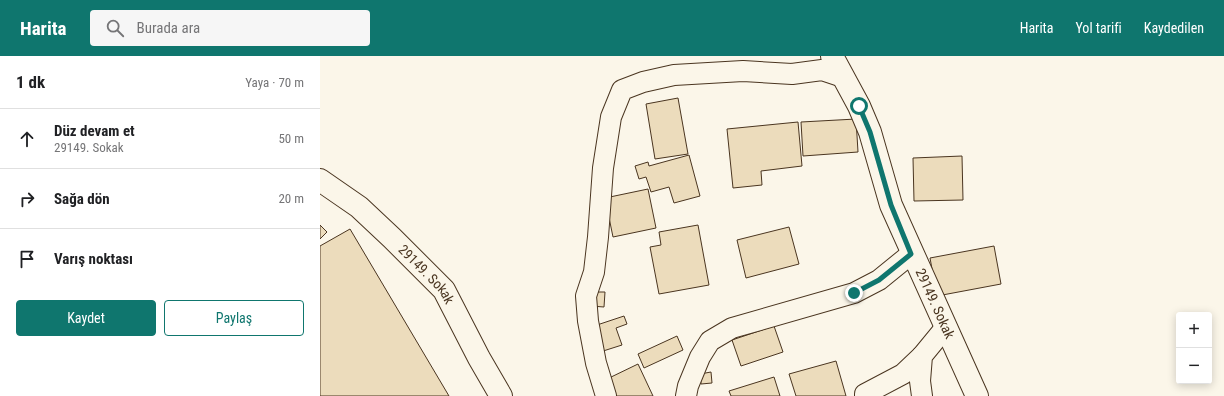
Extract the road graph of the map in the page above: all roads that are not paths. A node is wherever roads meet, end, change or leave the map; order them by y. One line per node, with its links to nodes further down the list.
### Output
1 (832, 56): 2 (street, 29149. Sokak)
2 (843, 77): 4 (street, 29149. Sokak); 8 (street)
3 (320, 180): 7 (street, 29149. Sokak)
4 (911, 254): 5 (street, 29149. Sokak); 9 (street)
5 (945, 328): 6 (street); 12 (street, 29149. Sokak)
6 (922, 356): 10 (street); 11 (street)
7 (501, 396)
8 (606, 396)
9 (686, 396)
10 (864, 396)
11 (922, 396)
12 (977, 396)

